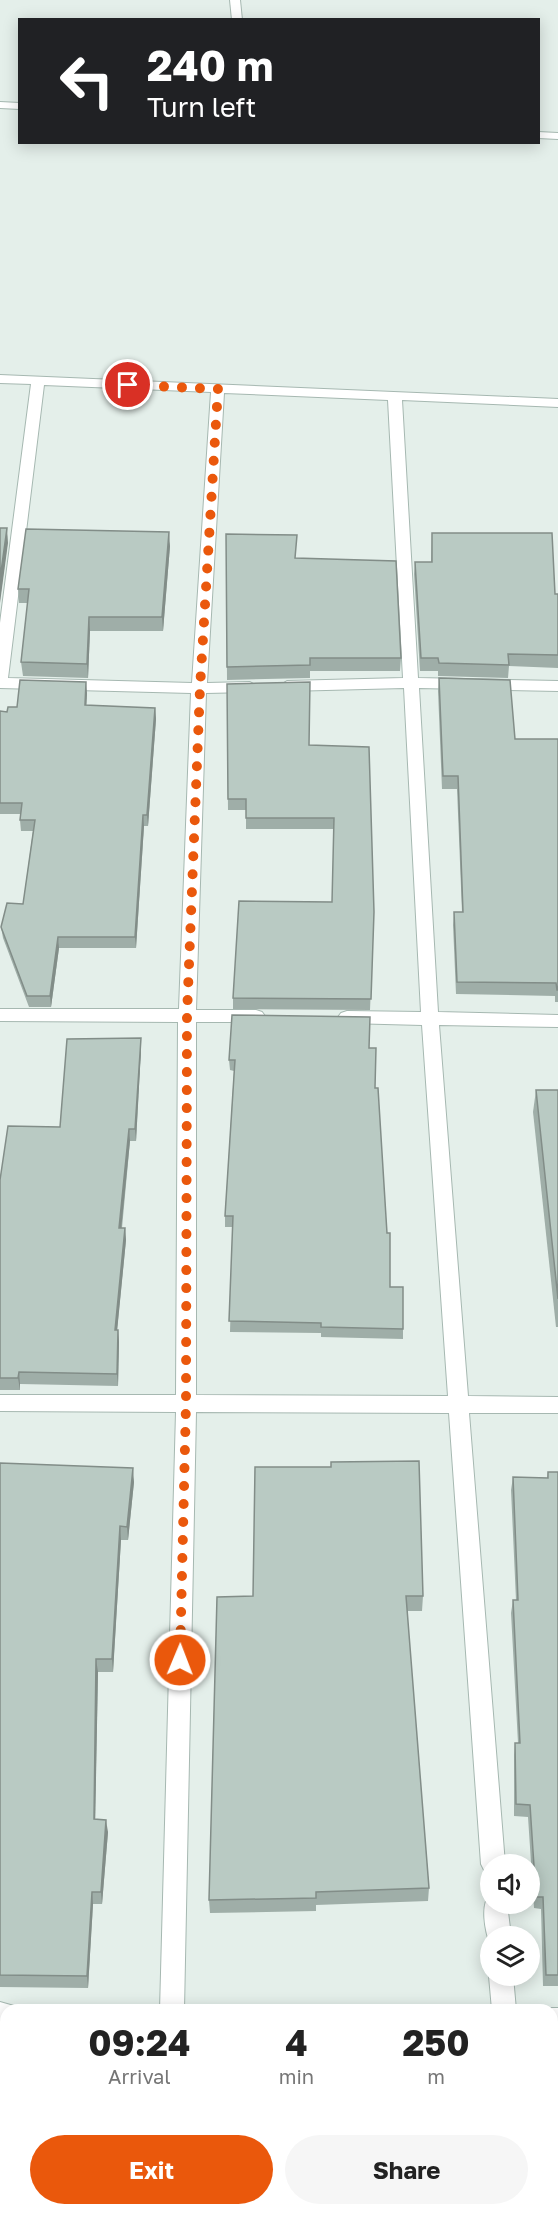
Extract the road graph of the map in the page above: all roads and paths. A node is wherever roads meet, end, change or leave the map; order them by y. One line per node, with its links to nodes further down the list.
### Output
1 (236, 0): 2 (street)
2 (237, 18)
3 (0, 105): 4 (street)
4 (18, 106)
5 (540, 135): 6 (street)
6 (558, 136)
7 (0, 380): 8 (street)
8 (38, 381): 9 (street); 12 (street)
9 (218, 389): 10 (street); 15 (street)
10 (394, 397): 11 (street); 13 (street)
11 (558, 404)
12 (0, 682): 15 (street)
13 (410, 683): 14 (street); 15 (street); 20 (street)
14 (558, 686)
15 (200, 688): 17 (street)
16 (0, 1015): 17 (street)
17 (187, 1015): 18 (street); 23 (street)
18 (268, 1016)
19 (326, 1017): 20 (street)
20 (430, 1018): 21 (street); 24 (street)
21 (558, 1020)
22 (0, 1403): 23 (street)
23 (186, 1403): 24 (street); 28 (street)
24 (459, 1405): 25 (street); 26 (street)
25 (558, 1405)
26 (492, 1854)
27 (502, 1986): 29 (street)
28 (172, 2004)
29 (503, 2004)

